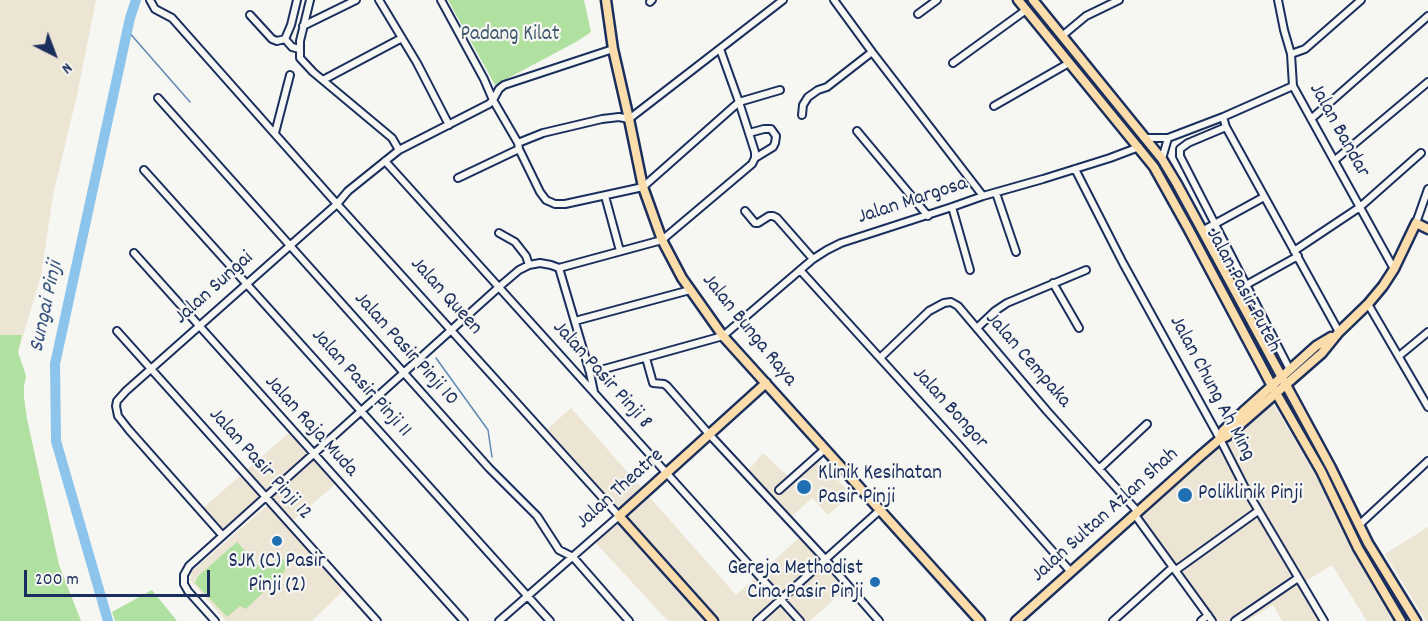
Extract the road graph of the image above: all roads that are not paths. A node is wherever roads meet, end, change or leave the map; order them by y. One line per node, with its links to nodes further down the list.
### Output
1 (150, 0): 49 (street, Jalan Queen)
2 (297, 0): 25 (street)
3 (310, 0): 22 (street)
4 (356, 0): 22 (street)
5 (379, 0): 24 (street)
6 (441, 0): 39 (street)
7 (606, 0): 27 (main road, Jalan Bunga Raya)
8 (770, 0): 17 (street)
9 (783, 0): 17 (street)
10 (834, 0): 29 (street)
11 (937, 0): 19 (street)
12 (1018, 0): 18 (main road, Jalan Pasir Puteh)
13 (1033, 0): 23 (main road, Jalan Pasir Puteh)
14 (1119, 0): 23 (street)
15 (1278, 0): 30 (street, Jalan Bandar)
16 (1361, 0): 30 (street)
17 (775, 6): 28 (street)
18 (1026, 10): 31 (street); 32 (main road, Jalan Pasir Puteh)
19 (918, 14)
20 (250, 15): 25 (street)
21 (1428, 16): 45 (street)
22 (303, 26): 26 (street)
23 (1062, 36): 51 (main road, Jalan Pasir Puteh)
24 (402, 38): 34 (street); 46 (street)
25 (285, 39): 26 (street)
26 (299, 49): 34 (street)
27 (613, 49): 39 (street, Jalan Sungai); 44 (main road, Jalan Bunga Raya)
28 (720, 49): 40 (street); 44 (street)
29 (872, 52): 42 (street); 68 (street)
30 (1291, 54): 36 (street, Jalan Bandar)
31 (953, 63)
32 (1069, 63): 41 (street); 54 (main road, Jalan Pasir Puteh)
33 (290, 75): 49 (street)
34 (323, 80): 55 (street)
35 (1428, 82): 59 (street)
36 (1293, 86): 43 (street); 45 (street, Jalan Bandar)
37 (780, 90): 40 (street)
38 (158, 98): 82 (street, Jalan Pasir Pinji 10)
39 (493, 100): 46 (street, Jalan Sungai); 53 (street)
40 (739, 102): 50 (street); 64 (street)
41 (994, 106)
42 (802, 116)
43 (1223, 117): 47 (street); 52 (street)
44 (629, 119): 53 (street); 64 (main road, Jalan Bunga Raya)
45 (1311, 119): 59 (street, Jalan Bandar)
46 (449, 125): 55 (street, Jalan Sungai)
47 (1226, 127): 69 (street); 77 (street)
48 (857, 131): 75 (street)
49 (275, 133): 70 (street, Jalan Queen)
50 (749, 134): 57 (street); 57 (street)
51 (1144, 138): 52 (street); 58 (main road, Jalan Pasir Puteh)
52 (1168, 138): 58 (street)
53 (519, 146): 63 (street); 67 (street)
54 (1139, 147): 61 (street, Jalan Margosa); 118 (main road, Jalan Pasir Puteh)
55 (399, 150): 60 (street, Jalan Sungai)
56 (1420, 153): 72 (street)
57 (755, 159): 81 (street)
58 (1162, 159): 79 (main road, Jalan Pasir Puteh)
59 (1335, 160): 72 (street, Jalan Bandar)
60 (385, 161): 70 (street, Jalan Sungai); 97 (street, Jalan Pasir Pinji 8)
61 (1075, 169): 66 (street, Jalan Margosa); 124 (street, Jalan Chung Ah Ming)
62 (144, 170): 95 (street, Jalan Pasir Pinji 11)
63 (458, 178)
64 (643, 187): 67 (street); 81 (main road, Jalan Bunga Raya)
65 (1428, 189): 73 (street)
66 (996, 193): 68 (street, Jalan Margosa); 84 (street)
67 (605, 196): 83 (street)
68 (983, 196): 71 (street, Jalan Margosa)
69 (1264, 197): 77 (street); 86 (street)
70 (337, 204): 82 (street, Jalan Sungai); 104 (street, Jalan Queen)
71 (952, 207): 75 (street, Jalan Margosa); 92 (street)
72 (1360, 207): 86 (street); 90 (street, Jalan Bandar)
73 (1425, 208): 76 (street)
74 (745, 211): 87 (street)
75 (928, 216): 87 (street, Jalan Margosa)
76 (1416, 223): 78 (main road); 90 (main road)
77 (1214, 224): 79 (street); 96 (street)
78 (1428, 229)
79 (1202, 231): 116 (main road, Jalan Pasir Puteh)
80 (499, 232): 88 (street)
81 (662, 240): 83 (street); 98 (main road, Jalan Bunga Raya)
82 (289, 246): 95 (street, Jalan Sungai); 113 (street, Jalan Pasir Pinji 10)
83 (620, 251): 89 (street)
84 (1016, 252)
85 (134, 253): 101 (street, Jalan Raja Muda)
86 (1296, 254): 96 (street); 106 (street)
87 (813, 259): 91 (street, Jalan Margosa)
88 (529, 265): 89 (street); 97 (street)
89 (559, 268): 100 (street)
90 (1394, 269): 99 (main road)
91 (800, 270): 108 (street, Jalan Margosa); 111 (street, Jalan Bongor)
92 (970, 270)
93 (1086, 270): 94 (street)
94 (1053, 283): 102 (street); 103 (street)
95 (246, 284): 101 (street, Jalan Sungai); 121 (street, Jalan Pasir Pinji 11)
96 (1246, 285): 115 (street)
97 (499, 287): 104 (street); 119 (street, Jalan Pasir Pinji 8)
98 (690, 290): 100 (street); 108 (main road, Jalan Bunga Raya)
99 (1368, 304): 106 (main road); 109 (street)
100 (575, 321): 114 (street)
101 (198, 326): 112 (street, Jalan Sungai); 126 (street, Jalan Raja Muda)
102 (977, 328): 111 (street, Jalan Cempaka); 128 (street, Jalan Cempaka)
103 (1079, 328)
104 (451, 330): 113 (street); 135 (street, Jalan Queen)
105 (117, 331): 112 (street, Jalan Pasir Pinji 12)
106 (1339, 332): 115 (main road, Jalan Sultan Azlan Shah)
107 (1428, 332): 109 (street)
108 (723, 336): 110 (street); 117 (main road, Jalan Bunga Raya)
109 (1399, 356): 120 (street)
110 (646, 358): 114 (street); 123 (street)
111 (880, 358): 141 (street, Jalan Bongor)
112 (150, 369): 131 (street, Jalan Pasir Pinji 12); 137 (street, Jalan Sungai)
113 (403, 373): 121 (street); 138 (street, Jalan Pasir Pinji 10)
114 (590, 373): 119 (street)
115 (1292, 374): 116 (main road, Jalan Sultan Azlan Shah)
116 (1284, 381): 118 (main road, Jalan Sultan Azlan Shah); 136 (main road, Jalan Pasir Puteh)
117 (766, 383): 123 (main road, Jalan Theatre); 125 (main road, Jalan Bunga Raya)
118 (1275, 389): 124 (main road, Jalan Sultan Azlan Shah); 163 (main road, Jalan Pasir Puteh)
119 (594, 392): 129 (street, Jalan Pasir Pinji 8)
120 (1428, 407)
121 (362, 410): 126 (street); 143 (street, Jalan Pasir Pinji 11)
122 (1147, 424): 128 (street)
123 (709, 434): 129 (main road, Jalan Theatre); 139 (street)
124 (1220, 439): 133 (street, Jalan Chung Ah Ming); 134 (main road, Jalan Sultan Azlan Shah)
125 (825, 449): 130 (street); 132 (main road, Jalan Bunga Raya)
126 (313, 454): 131 (street); 149 (street, Jalan Raja Muda)
127 (1428, 461): 136 (street)
128 (1100, 468): 134 (street, Jalan Cempaka)
129 (666, 473): 135 (main road, Jalan Theatre); 144 (street, Jalan Pasir Pinji 8)
130 (779, 490)
131 (266, 496): 137 (street); 148 (street, Jalan Pasir Pinji 12)
132 (880, 510): 139 (street); 157 (main road, Jalan Bunga Raya)
133 (1258, 511): 140 (street); 142 (street, Jalan Chung Ah Ming)
134 (1137, 514): 140 (street, Jalan Cempaka); 141 (main road, Jalan Sultan Azlan Shah)
135 (619, 516): 138 (street, Jalan Theatre); 153 (main road, Jalan Queen)
136 (1359, 525): 164 (main road, Jalan Pasir Puteh)
137 (222, 536): 147 (street)
138 (573, 557): 143 (street, Jalan Theatre); 152 (street, Jalan Pasir Pinji 10)
139 (825, 559): 144 (street); 156 (street)
140 (1175, 568): 145 (street, Jalan Cempaka); 159 (street)
141 (1071, 572): 158 (main road, Jalan Sultan Azlan Shah)
142 (1298, 578): 146 (street); 162 (street, Jalan Chung Ah Ming)
143 (528, 596): 150 (street, Jalan Theatre); 151 (street, Jalan Pasir Pinji 11)
144 (780, 600): 154 (street); 155 (street, Jalan Pasir Pinji 8)
145 (1210, 618): 160 (street)
146 (1245, 618): 161 (street)
147 (215, 621)
148 (377, 621)
149 (464, 621)
150 (499, 621)
151 (550, 621)
152 (629, 621)
153 (713, 621)
154 (757, 621)
155 (800, 621)
156 (879, 621)
157 (980, 621)
158 (1016, 621)
159 (1113, 621)
160 (1202, 621)
161 (1235, 621)
162 (1324, 621)
163 (1401, 621)
164 (1416, 621)

